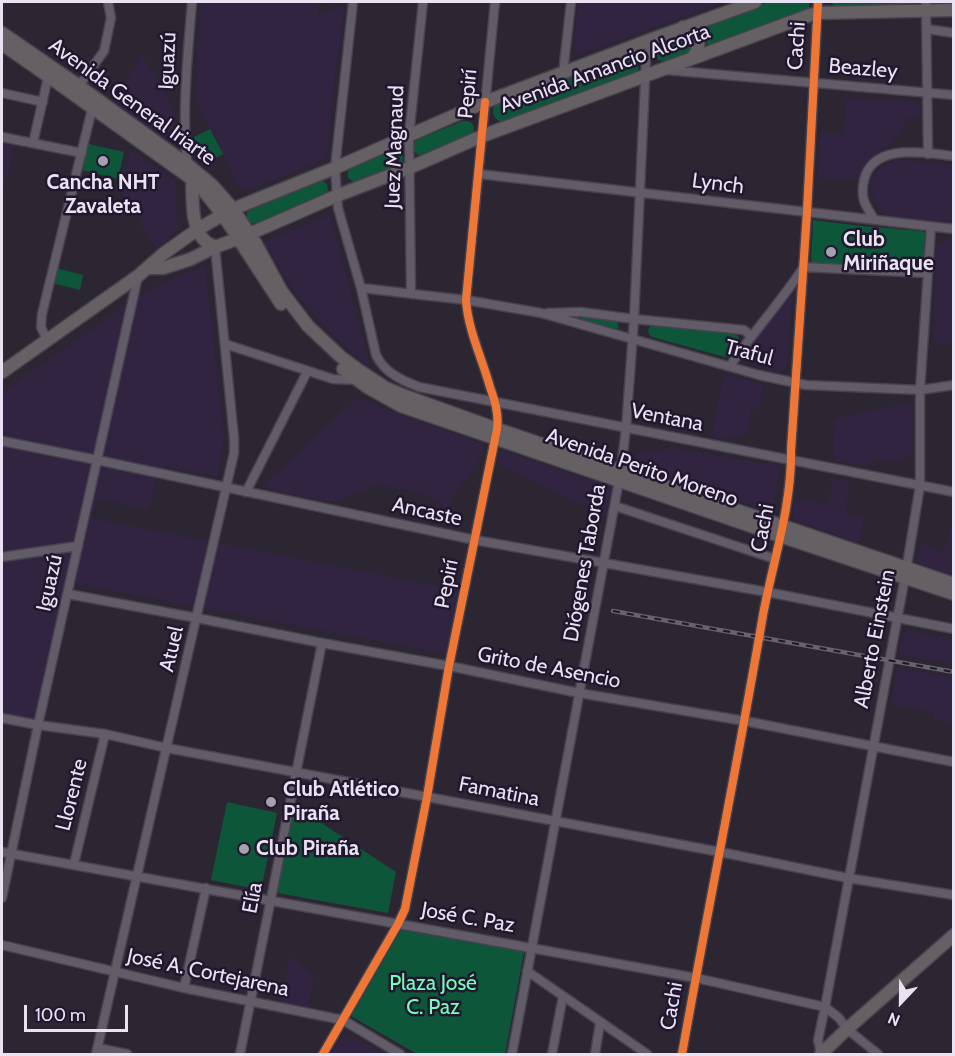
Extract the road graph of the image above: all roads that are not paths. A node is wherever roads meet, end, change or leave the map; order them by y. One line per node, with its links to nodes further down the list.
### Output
1 (108, 2): 23 (street)
2 (192, 2): 37 (street, Iguazú)
3 (353, 2): 38 (street)
4 (423, 2): 31 (street, Juez Magnaud)
5 (495, 2): 28 (street, Pepirí)
6 (571, 2): 20 (street)
7 (755, 2): 11 (main road, Avenida Amancio Alcorta)
8 (926, 6): 9 (main road, Avenida Amancio Alcorta); 10 (main road, Avenida Amancio Alcorta); 12 (street)
9 (818, 7): 17 (main road, Avenida Amancio Alcorta); 22 (street, Cachi)
10 (954, 10)
11 (683, 27): 15 (main road, Avenida Amancio Alcorta); 17 (main road)
12 (927, 29): 14 (street); 24 (street)
13 (2, 33): 19 (main road, Avenida General Iriarte)
14 (954, 33)
15 (655, 38): 20 (main road, Avenida Amancio Alcorta); 21 (street, Diógenes Taborda)
16 (2, 44): 19 (main road, Avenida General Iriarte)
17 (692, 58): 18 (main road, Avenida Amancio Alcorta)
18 (662, 69): 21 (main road, Avenida Amancio Alcorta); 22 (street, Beazley)
19 (50, 71): 23 (main road, Avenida General Iriarte); 27 (street); 29 (main road, Avenida General Iriarte)
20 (563, 72): 28 (main road, Avenida Amancio Alcorta)
21 (646, 75): 32 (main road, Avenida Amancio Alcorta); 42 (street, Diógenes Taborda)
22 (813, 83): 24 (street, Beazley); 45 (street, Cachi)
23 (79, 86): 29 (main road, Avenida General Iriarte)
24 (928, 92): 26 (street, Beazley); 35 (street)
25 (2, 93): 27 (street)
26 (954, 95)
27 (43, 102): 33 (street)
28 (485, 102): 31 (main road, Avenida Amancio Alcorta); 32 (street, Pepirí)
29 (94, 103): 34 (street); 37 (main road, Avenida General Iriarte); 41 (main road, Avenida General Iriarte)
30 (2, 136): 33 (street)
31 (409, 136): 38 (main road, Avenida Amancio Alcorta); 39 (street, Juez Magnaud)
32 (482, 136): 39 (main road, Avenida Amancio Alcorta); 40 (street, Pepirí)
33 (33, 143): 34 (street)
34 (82, 153): 62 (street)
35 (928, 154): 36 (street); 46 (street)
36 (954, 156)
37 (188, 165): 41 (street, Iguazú); 44 (main road, Avenida General Iriarte)
38 (335, 168): 43 (street); 44 (main road, Avenida Amancio Alcorta)
39 (409, 168): 43 (main road, Avenida Amancio Alcorta); 56 (street, Juez Magnaud)
40 (479, 174): 42 (street, Lynch); 57 (street, Pepirí)
41 (192, 179): 44 (main road, Avenida General Iriarte); 48 (main road, Iguazú)
42 (640, 193): 45 (street, Lynch); 59 (street, Diógenes Taborda)
43 (336, 196): 50 (main road, Avenida Amancio Alcorta); 55 (street)
44 (228, 212): 48 (main road, Avenida Amancio Alcorta); 50 (main road, Avenida Perito Moreno)
45 (807, 212): 46 (street, Lynch); 52 (street, Cachi)
46 (874, 219): 47 (street, Lynch)
47 (931, 227): 49 (street, Lynch); 54 (street, Alberto Einstein)
48 (198, 229): 51 (main road); 53 (main road, Avenida Amancio Alcorta)
49 (954, 229)
50 (245, 236): 51 (main road, Avenida Amancio Alcorta); 67 (main road, Avenida Perito Moreno)
51 (215, 247): 53 (main road, Avenida Amancio Alcorta); 63 (street, Atuel)
52 (803, 267): 54 (street); 60 (street); 68 (street, Cachi)
53 (143, 272): 62 (main road, Avenida Amancio Alcorta); 75 (street, Iguazú)
54 (927, 273): 70 (street, Alberto Einstein)
55 (361, 288): 56 (street, Traful); 71 (street, Ventana)
56 (411, 294): 57 (street, Traful)
57 (466, 300): 58 (street, Traful); 71 (street, Pepirí)
58 (541, 313): 59 (street, Traful); 61 (street, Traful)
59 (634, 319): 60 (street, Traful); 61 (street, Diógenes Taborda)
60 (751, 336): 64 (street)
61 (633, 339): 64 (street, Traful); 72 (street, Diógenes Taborda)
62 (47, 340): 65 (main road, Avenida Amancio Alcorta)
63 (225, 344): 66 (street); 79 (street, Atuel)
64 (730, 366): 68 (street, Traful)
65 (2, 372)
66 (307, 372): 67 (street); 80 (street)
67 (358, 375): 73 (main road, Avenida Perito Moreno)
68 (796, 383): 70 (street, Traful); 76 (street, Cachi)
69 (954, 385): 70 (street, Traful)
70 (920, 390): 78 (street, Alberto Einstein)
71 (495, 403): 72 (street, Ventana); 73 (street, Pepirí)
72 (626, 428): 76 (street, Ventana); 77 (street, Diógenes Taborda)
73 (496, 433): 77 (main road, Avenida Perito Moreno); 84 (street, Pepirí)
74 (2, 441): 75 (street, Ancaste)
75 (97, 460): 79 (street, Ancaste); 85 (street, Iguazú)
76 (792, 461): 78 (street, Ventana); 83 (street, Cachi)
77 (620, 475): 82 (street, Diógenes Taborda); 83 (main road, Avenida Perito Moreno)
78 (920, 486): 81 (street, Ventana); 89 (street, Alberto Einstein)
79 (226, 488): 80 (street, Ancaste); 94 (street, Atuel)
80 (246, 492): 84 (street, Ancaste)
81 (954, 492)
82 (615, 507): 87 (street); 88 (street, Diógenes Taborda)
83 (781, 531): 87 (street, Cachi); 89 (main road, Avenida Perito Moreno)
84 (475, 540): 88 (street, Ancaste); 98 (street, Pepirí)
85 (78, 546): 86 (street); 92 (street, Iguazú)
86 (2, 557)
87 (775, 559): 91 (street, Cachi)
88 (604, 563): 91 (street, Ancaste); 99 (street, Diógenes Taborda)
89 (906, 572): 90 (main road, Avenida Perito Moreno); 93 (main road, Avenida Perito Moreno); 95 (street, Alberto Einstein)
90 (954, 584)
91 (767, 592): 95 (street, Ancaste); 101 (street, Cachi)
92 (68, 594): 94 (street, Grito de Asencio); 102 (street, Iguazú)
93 (954, 594)
94 (197, 618): 97 (street, Grito de Asencio); 105 (street, Atuel)
95 (897, 618): 96 (street, Ancaste); 104 (street, Alberto Einstein)
96 (954, 629)
97 (322, 643): 98 (street, Grito de Asencio); 107 (street, Elía)
98 (450, 666): 99 (street, Grito de Asencio); 108 (street, Pepirí)
99 (579, 693): 101 (street, Grito de Asencio); 109 (street, Diógenes Taborda)
100 (2, 718): 102 (street, Famatina)
101 (745, 721): 104 (street, Grito de Asencio); 110 (street, Cachi)
102 (38, 725): 103 (street, Famatina); 111 (street, Iguazú)
103 (105, 734): 105 (street, Famatina); 112 (street, Llorente)
104 (873, 746): 106 (street, Grito de Asencio); 114 (street, Alberto Einstein)
105 (167, 748): 107 (street, Famatina); 113 (street, Atuel)
106 (954, 762)
107 (297, 772): 108 (street, Famatina); 118 (street, Elía)
108 (427, 797): 109 (street, Famatina); 119 (street, Pepirí)
109 (555, 821): 110 (street, Famatina); 122 (street, Diógenes Taborda)
110 (720, 852): 114 (street, Famatina); 125 (street, Cachi)
111 (6, 853): 112 (street, José C. Paz); 117 (street, Iguazú)
112 (74, 864): 113 (street, José C. Paz)
113 (137, 877): 115 (street, José C. Paz); 123 (street, Atuel)
114 (848, 878): 116 (street, Famatina); 129 (street, Alberto Einstein)
115 (206, 888): 118 (street, José C. Paz); 126 (street)
116 (954, 895)
117 (2, 898)
118 (271, 902): 119 (street, José C. Paz); 128 (street, Elía)
119 (398, 924): 122 (street, José C. Paz); 130 (street, Pepirí)
120 (954, 935): 132 (main road)
121 (2, 945): 123 (street, José A. Cortejarena)
122 (531, 948): 124 (street, Diógenes Taborda); 125 (street, José C. Paz)
123 (115, 971): 126 (street, José A. Cortejarena); 133 (street, Atuel)
124 (527, 971): 127 (street); 139 (street, Diógenes Taborda)
125 (696, 978): 129 (street, José C. Paz); 143 (street, Cachi)
126 (184, 988): 128 (street, José A. Cortejarena)
127 (563, 996): 131 (street); 140 (street)
128 (251, 1002): 130 (street, José A. Cortejarena); 136 (street, Elía)
129 (825, 1007): 132 (street); 144 (street, Alberto Einstein)
130 (343, 1020): 137 (street, Pepirí); 138 (street, José A. Cortejarena)
131 (600, 1023): 134 (street); 141 (street)
132 (847, 1029): 144 (main road); 145 (street)
133 (97, 1051): 135 (street)
134 (637, 1051): 142 (street)
135 (127, 1054)
136 (240, 1054)
137 (323, 1054)
138 (400, 1054)
139 (512, 1054)
140 (552, 1054)
141 (595, 1054)
142 (647, 1054)
143 (682, 1054)
144 (821, 1054)
145 (878, 1054)

